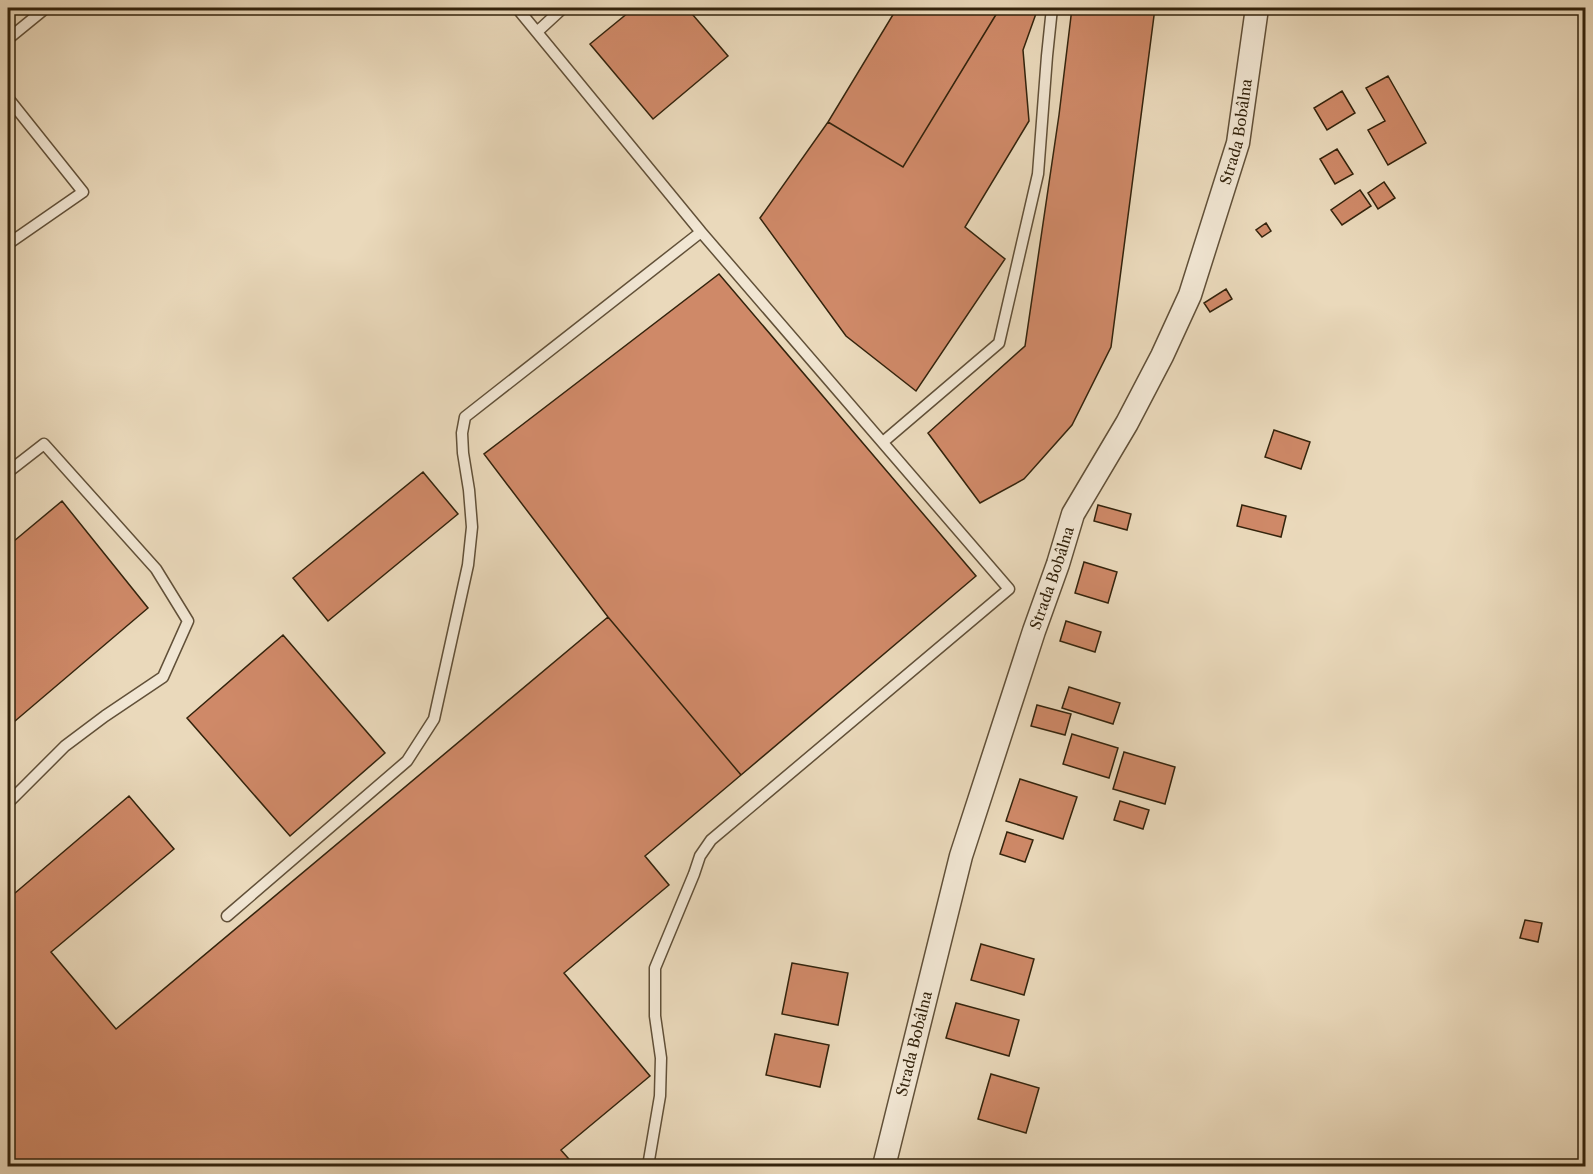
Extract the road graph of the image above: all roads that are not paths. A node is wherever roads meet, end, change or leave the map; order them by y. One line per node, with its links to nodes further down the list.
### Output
1 (46, 8): 7 (lane)
2 (517, 8): 6 (lane)
3 (563, 8): 6 (lane)
4 (1052, 8): 11 (lane)
5 (1257, 8): 16 (street, Strada Bobâlna)
6 (537, 32): 9 (lane)
7 (8, 39)
8 (8, 98): 10 (lane)
9 (701, 232): 11 (lane); 14 (lane)
10 (8, 244)
11 (883, 442): 15 (lane)
12 (8, 472): 13 (lane)
13 (8, 803)
14 (227, 916)
15 (648, 1167)
16 (884, 1167)

